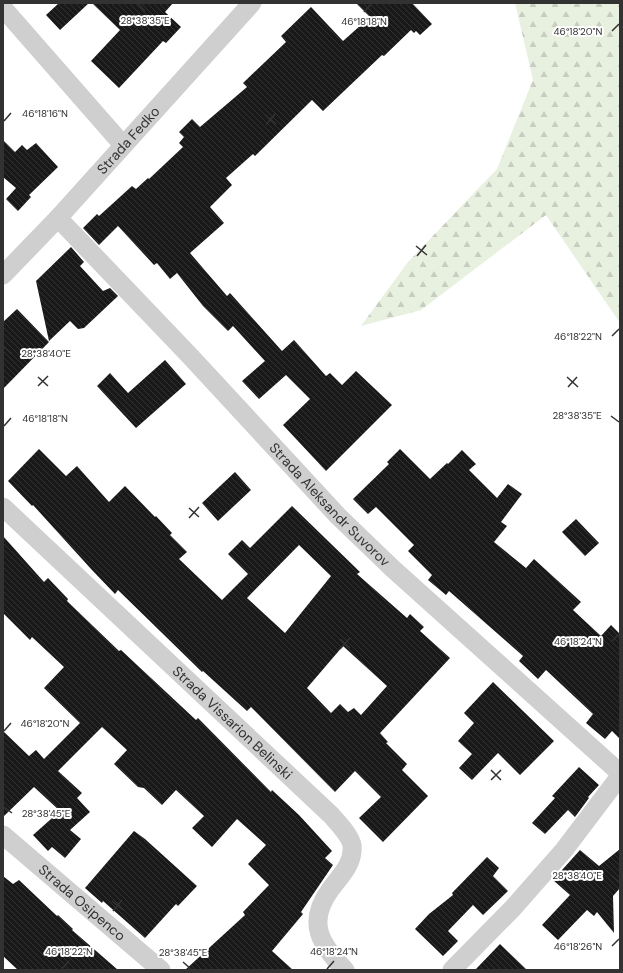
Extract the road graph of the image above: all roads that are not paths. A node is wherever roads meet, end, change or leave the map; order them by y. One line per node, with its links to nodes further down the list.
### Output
1 (252, 3): 3 (street, Strada Fedko)
2 (3, 8): 3 (street)
3 (123, 145): 4 (street, Strada Fedko)
4 (58, 218): 5 (street, Strada Fedko); 7 (street, Strada Aleksandr Suvorov)
5 (3, 275)
6 (3, 507): 10 (street, Strada Vissarion Belinski)
7 (620, 774): 11 (street, Strada Aleksandr Suvorov)
8 (3, 835): 9 (street, Strada Osipenco)
9 (162, 970)
10 (345, 970)
11 (452, 970)

